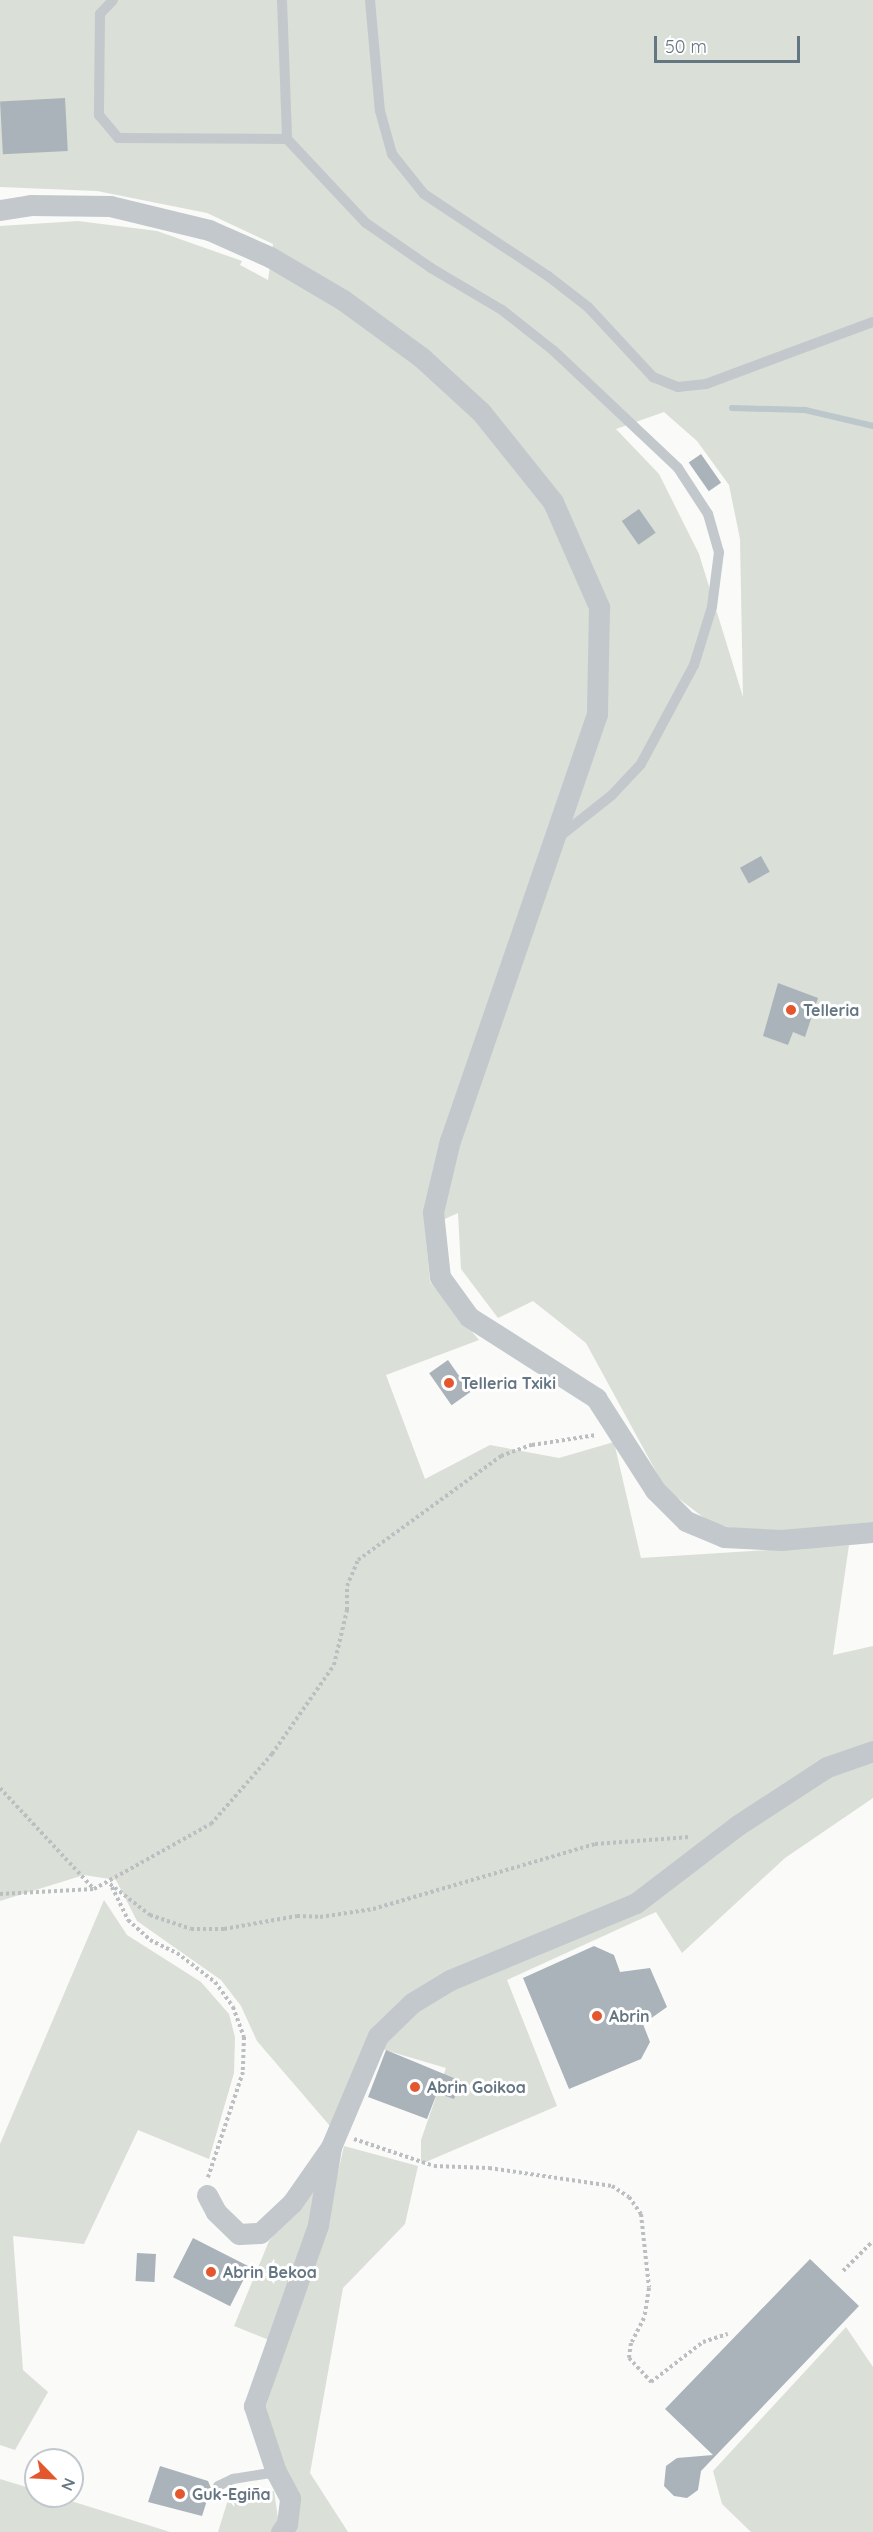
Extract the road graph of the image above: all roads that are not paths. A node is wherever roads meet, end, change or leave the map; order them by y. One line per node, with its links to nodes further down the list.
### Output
1 (112, 0): 4 (lane)
2 (282, 0): 4 (lane)
3 (370, 0): 6 (lane)
4 (287, 140): 7 (lane)
5 (0, 210): 7 (street)
6 (873, 322)
7 (550, 844): 8 (street)
8 (873, 1532)
9 (873, 1751): 10 (street)
10 (334, 2140): 11 (street); 12 (street)
11 (207, 2195)
12 (276, 2472): 13 (lane); 14 (street)
13 (218, 2486)
14 (281, 2532)

